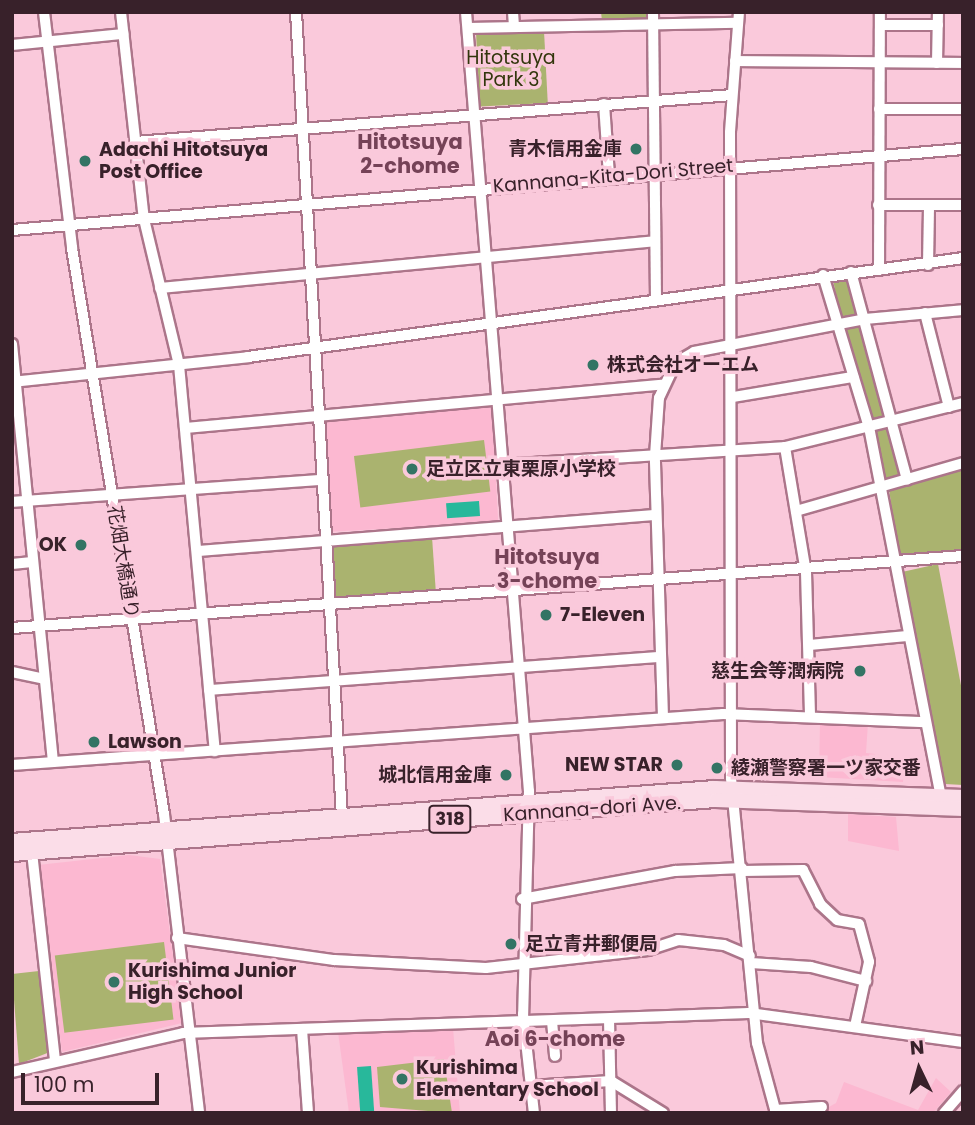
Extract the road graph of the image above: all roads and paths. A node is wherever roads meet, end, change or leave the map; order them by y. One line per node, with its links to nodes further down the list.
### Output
1 (44, 12): 15 (street, 花畑大橋通り)
2 (121, 12): 14 (street)
3 (296, 12): 27 (street)
4 (466, 12): 13 (street)
5 (513, 12): 12 (street)
6 (880, 12): 10 (street)
7 (938, 12): 11 (street)
8 (653, 18): 9 (street); 12 (street); 22 (street)
9 (738, 18): 17 (street)
10 (880, 25): 11 (street); 18 (street)
11 (938, 25): 19 (street)
12 (514, 27): 13 (street)
13 (468, 28): 26 (street)
14 (123, 34): 15 (street); 28 (street)
15 (47, 41): 16 (street); 40 (street, 花畑大橋通り)
16 (12, 45)
17 (735, 61): 18 (street); 21 (street)
18 (880, 62): 19 (street); 24 (street)
19 (937, 63): 20 (street)
20 (963, 63)
21 (732, 94): 22 (street); 31 (street)
22 (654, 101): 23 (street); 32 (street)
23 (604, 104): 26 (street); 33 (street)
24 (879, 109): 25 (street); 30 (street)
25 (963, 109)
26 (474, 110): 27 (street); 34 (street)
27 (302, 126): 28 (street); 35 (street)
28 (135, 142): 39 (street)
29 (963, 149): 30 (street, Kannana-Kita-Dori Street)
30 (878, 155): 31 (street, Kannana-Kita-Dori Street); 36 (street)
31 (730, 165): 32 (street, Kannana-Kita-Dori Street); 50 (street)
32 (654, 172): 33 (street, Kannana-Kita-Dori Street); 42 (street)
33 (609, 176): 34 (street, Kannana-Kita-Dori Street)
34 (480, 188): 35 (street, Kannana-Kita-Dori Street); 43 (street)
35 (307, 204): 39 (street, Kannana-Kita-Dori Street); 48 (street)
36 (878, 205): 38 (street); 46 (street)
37 (963, 205): 38 (street)
38 (929, 206): 45 (street)
39 (144, 219): 40 (street, Kannana-Kita-Dori Street); 51 (street)
40 (68, 226): 41 (street, Kannana-Kita-Dori Street); 62 (street, 花畑大橋通り)
41 (12, 230)
42 (655, 242): 43 (street); 52 (street)
43 (486, 257): 48 (street); 55 (street)
44 (963, 258): 45 (street)
45 (928, 265): 46 (street)
46 (879, 270): 47 (street)
47 (851, 272): 49 (street); 56 (street)
48 (310, 274): 51 (street); 60 (street)
49 (823, 275): 50 (street); 57 (street)
50 (733, 286): 52 (street); 59 (street)
51 (160, 288): 61 (street)
52 (656, 296): 55 (street)
53 (963, 310): 54 (street)
54 (925, 313): 56 (street); 69 (street)
55 (491, 319): 60 (street); 66 (street)
56 (865, 319): 57 (street); 71 (street)
57 (837, 325): 59 (street); 63 (street)
58 (12, 344): 64 (street)
59 (734, 345): 65 (street); 67 (street)
60 (314, 346): 61 (street); 70 (street)
61 (179, 365): 62 (street); 73 (street)
62 (92, 375): 64 (street); 84 (street, 花畑大橋通り)
63 (853, 377): 67 (street); 72 (street)
64 (15, 383): 74 (street)
65 (662, 384): 66 (street); 77 (street)
66 (497, 395): 70 (street); 79 (street)
67 (733, 397): 76 (street)
68 (963, 404): 69 (street)
69 (949, 407): 71 (street)
70 (317, 414): 73 (street); 80 (street)
71 (895, 420): 72 (street); 81 (street)
72 (869, 427): 75 (street); 82 (street)
73 (185, 428): 83 (street)
74 (18, 440): 85 (street)
75 (785, 447): 76 (street); 87 (street)
76 (732, 451): 77 (street); 97 (street)
77 (654, 456): 79 (street); 88 (street)
78 (963, 463): 81 (street)
79 (502, 465): 89 (street)
80 (321, 480): 83 (street); 90 (street)
81 (907, 480): 82 (street)
82 (881, 487): 87 (street); 95 (street)
83 (191, 488): 84 (street); 91 (street)
84 (112, 494): 85 (street); 102 (street, 花畑大橋通り)
85 (27, 501): 86 (street); 93 (street)
86 (12, 502)
87 (796, 511): 96 (street)
88 (656, 514): 89 (street); 98 (street)
89 (508, 527): 90 (street); 99 (street)
90 (324, 541): 91 (street); 100 (street)
91 (197, 551): 101 (street)
92 (963, 556): 95 (street)
93 (32, 562): 94 (street); 104 (street)
94 (12, 564)
95 (897, 565): 96 (street); 105 (street)
96 (806, 572): 97 (street); 106 (street)
97 (732, 578): 98 (street); 113 (street)
98 (657, 583): 99 (street); 107 (street)
99 (513, 594): 100 (street); 108 (street)
100 (328, 607): 101 (street); 111 (street)
101 (203, 618): 102 (street); 112 (street)
102 (133, 622): 104 (street); 120 (street, 花畑大橋通り)
103 (12, 628): 104 (street)
104 (37, 629): 110 (street)
105 (908, 636): 106 (street); 116 (street)
106 (809, 645): 115 (street)
107 (660, 657): 108 (street); 114 (street)
108 (519, 669): 111 (street); 117 (street)
109 (12, 672): 110 (street)
110 (44, 679): 121 (street)
111 (332, 681): 112 (street); 118 (street)
112 (209, 690): 119 (street)
113 (730, 713): 114 (street); 115 (street); 123 (street)
114 (663, 717): 117 (street)
115 (810, 717): 116 (street)
116 (926, 722): 124 (street)
117 (524, 729): 118 (street); 126 (street)
118 (336, 741): 119 (street); 128 (street)
119 (215, 751): 120 (street)
120 (155, 754): 121 (street); 129 (street, 花畑大橋通り)
121 (53, 762): 122 (street)
122 (12, 765)
123 (733, 793): 124 (main road, Kannana-dori Ave. / 318); 126 (main road, Kannana-dori Ave. / 318); 127 (main road, Kannana-dori Ave. / 318); 133 (street)
124 (941, 796): 125 (main road, Kannana-dori Ave. / 318)
125 (963, 797)
126 (527, 807): 128 (main road, Kannana-dori Ave. / 318); 129 (main road, Kannana-dori Ave. / 318); 134 (street)
127 (963, 809)
128 (342, 816): 129 (main road, Kannana-dori Ave. / 318)
129 (166, 836): 130 (main road, Kannana-dori Ave. / 318); 131 (main road, Kannana-dori Ave. / 318); 135 (street, 花畑大橋通り)
130 (12, 841)
131 (32, 852): 132 (main road, Kannana-dori Ave. / 318); 148 (street)
132 (12, 854)
133 (743, 870): 134 (street); 136 (street); 138 (street)
134 (522, 899): 137 (street)
135 (177, 938): 137 (street); 145 (street, 花畑大橋通り)
136 (750, 960): 137 (street); 138 (street); 139 (street)
137 (523, 965): 141 (street)
138 (866, 981): 143 (street)
139 (755, 1013): 140 (street); 143 (street); 154 (street)
140 (609, 1019): 142 (street); 150 (street)
141 (523, 1021): 142 (street); 144 (street); 151 (street)
142 (552, 1021): 147 (street)
143 (855, 1027): 146 (street)
144 (302, 1029): 145 (street); 157 (street)
145 (188, 1033): 148 (street); 156 (street, 花畑大橋通り)
146 (963, 1042)
147 (555, 1056)
148 (55, 1061): 149 (street)
149 (12, 1072)
150 (611, 1081): 151 (street); 155 (street); 159 (street)
151 (530, 1086): 158 (street)
152 (963, 1091): 160 (street)
153 (822, 1107): 154 (street)
154 (775, 1111)
155 (659, 1112)
156 (198, 1113)
157 (308, 1113)
158 (534, 1113)
159 (611, 1113)
160 (944, 1113)

